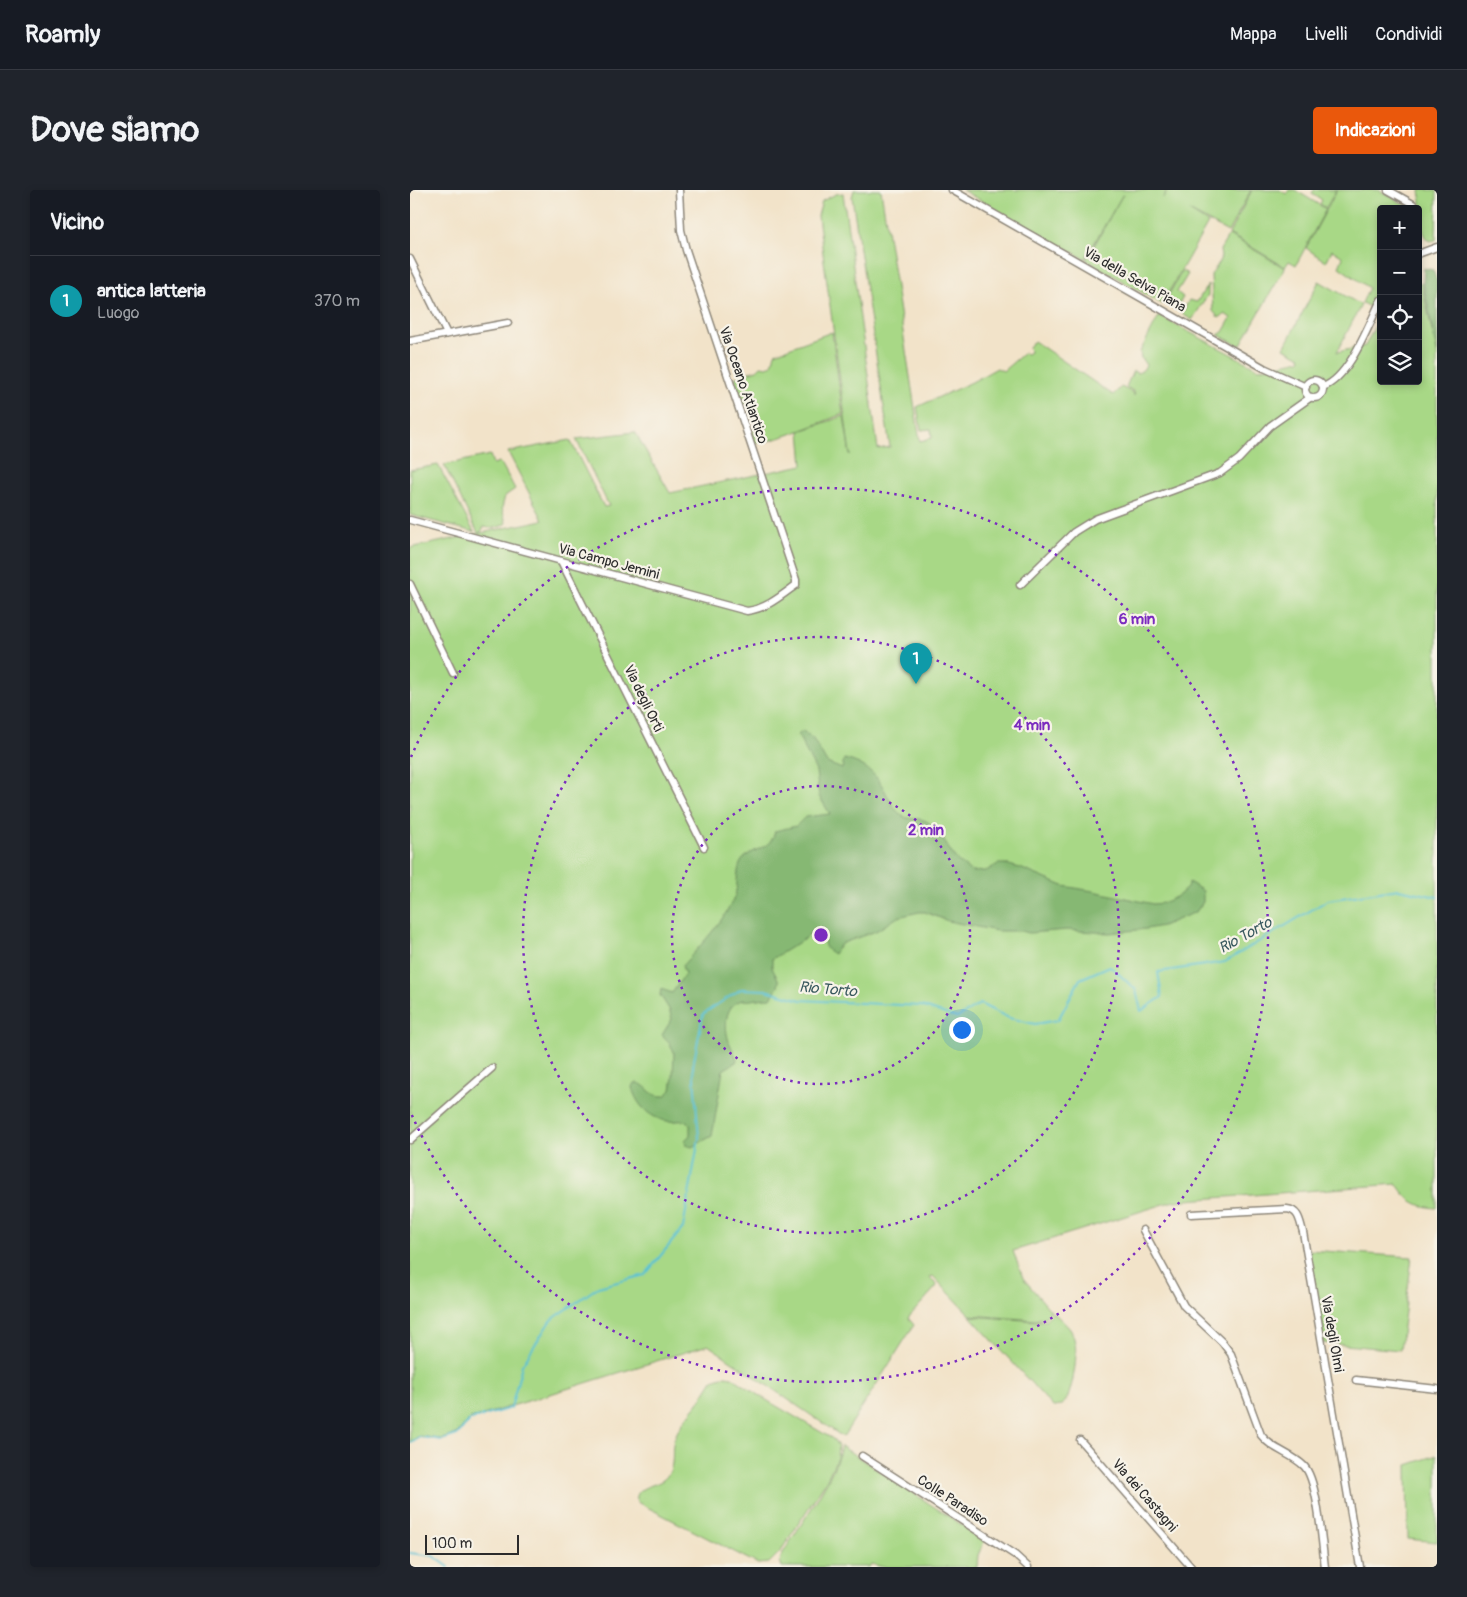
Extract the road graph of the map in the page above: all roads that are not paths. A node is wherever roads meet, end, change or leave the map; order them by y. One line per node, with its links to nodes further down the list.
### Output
1 (679, 190): 18 (street, Via Oceano Atlantico)
2 (952, 190): 12 (street, Via della Selva Piana)
3 (1388, 190): 4 (street)
4 (1413, 204)
5 (1437, 247): 6 (street)
6 (1422, 253)
7 (410, 259): 10 (street)
8 (1377, 308): 13 (street)
9 (508, 323): 10 (street)
10 (447, 334): 11 (street)
11 (410, 341)
12 (1306, 387): 13 (street); 14 (street)
13 (1323, 387): 14 (street)
14 (1311, 398): 19 (street)
15 (410, 520): 16 (street, Via Campo Jemini)
16 (561, 561): 18 (street, Via Campo Jemini); 21 (street, Via degli Orti)
17 (410, 584): 20 (street)
18 (796, 585)
19 (1020, 585)
20 (453, 673)
21 (704, 847)
22 (492, 1068): 23 (street)
23 (410, 1140)
24 (1190, 1214): 33 (street, Via degli Olmi)
25 (1143, 1230): 32 (street)
26 (1356, 1380): 27 (street)
27 (1437, 1389)
28 (1080, 1440): 31 (street, Via dei Castagni)
29 (862, 1456): 30 (street, Colle Paradiso)
30 (1028, 1567)
31 (1191, 1567)
32 (1325, 1567)
33 (1360, 1567)

